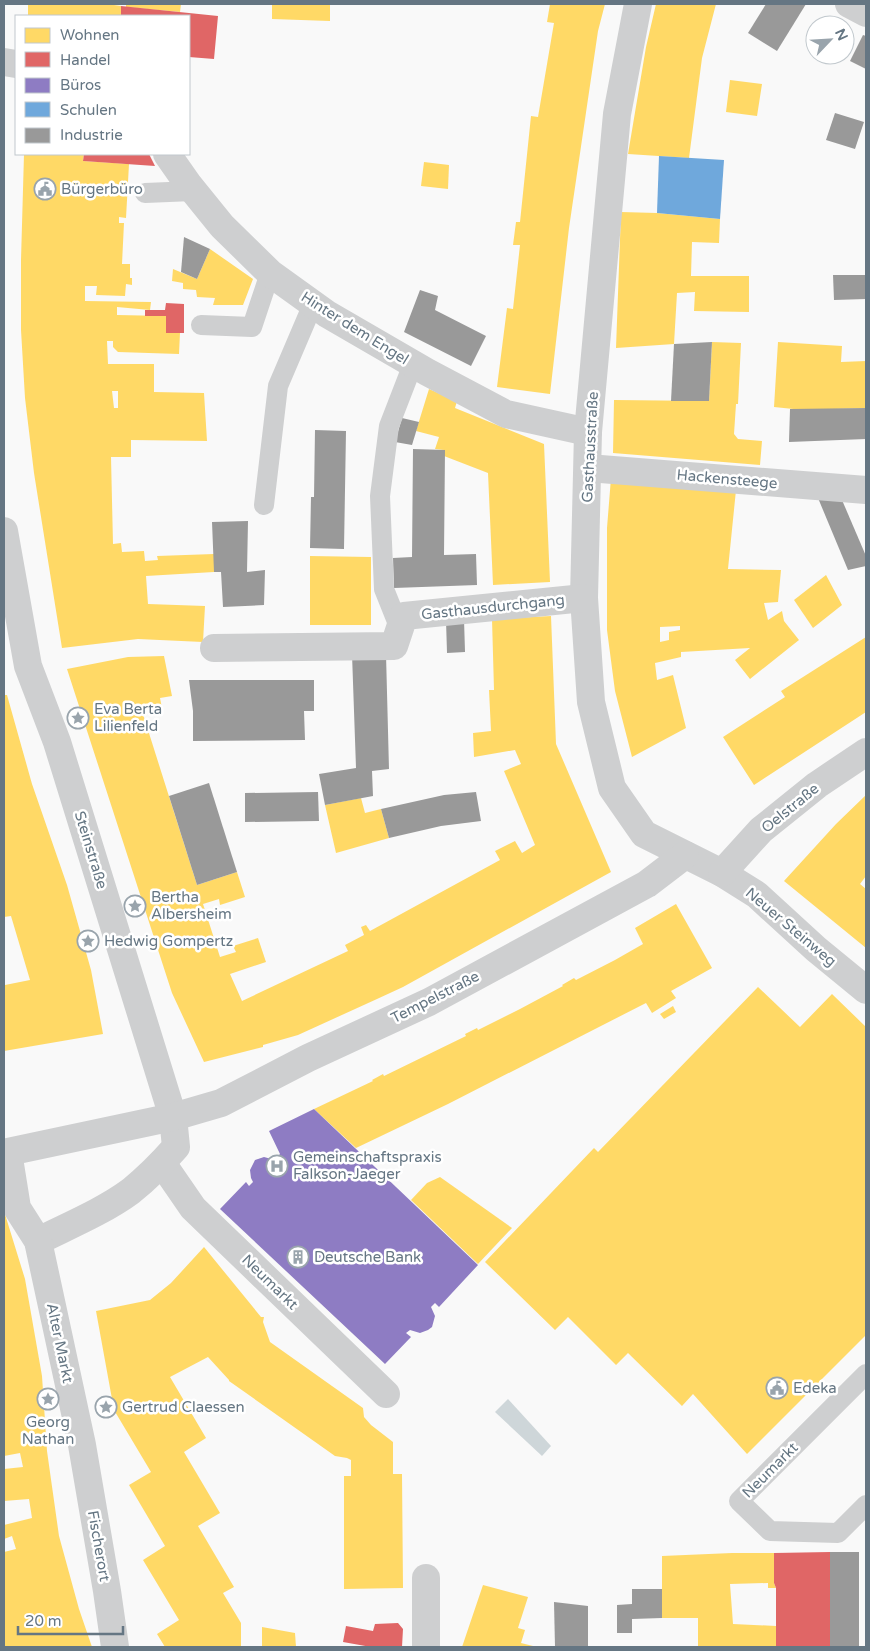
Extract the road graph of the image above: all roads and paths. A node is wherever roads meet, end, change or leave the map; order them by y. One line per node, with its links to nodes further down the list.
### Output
1 (638, 4): 11 (street, Gasthausstraße)
2 (849, 4): 3 (street)
3 (866, 14)
4 (168, 155): 5 (street, Hinter dem Engel)
5 (193, 191): 6 (lane); 7 (street, Hinter dem Engel)
6 (145, 193)
7 (270, 273): 8 (street, Hinter dem Engel); 9 (lane)
8 (313, 304): 10 (street, Hinter dem Engel); 14 (lane)
9 (201, 325)
10 (413, 364): 11 (street, Hinter dem Engel); 17 (lane)
11 (588, 432): 12 (street, Gasthausstraße)
12 (588, 468): 13 (street, Hackensteege); 16 (street, Gasthausstraße)
13 (866, 490)
14 (264, 505)
15 (4, 531): 23 (street, Steinstraße)
16 (584, 598): 17 (street, Gasthausdurchgang); 20 (street, Gasthausstraße)
17 (400, 629): 18 (street, Gasthausdurchgang)
18 (214, 648)
19 (866, 752): 21 (street, Oelstraße)
20 (685, 856): 21 (street, Neuer Steinweg); 23 (street, Tempelstraße)
21 (722, 874): 22 (street, Neuer Steinweg)
22 (866, 990)
23 (173, 1117): 24 (street, Alter Markt); 25 (street, Steinstraße)
24 (6, 1147): 26 (street, Alter Markt)
25 (162, 1163): 26 (street); 28 (street, Neumarkt)
26 (38, 1241): 29 (street, Alter Markt)
27 (866, 1374): 30 (lane, Neumarkt)
28 (386, 1394)
29 (82, 1445): 32 (street, Fischerort)
30 (866, 1505)
31 (426, 1578): 33 (street)
32 (115, 1647)
33 (426, 1647)

